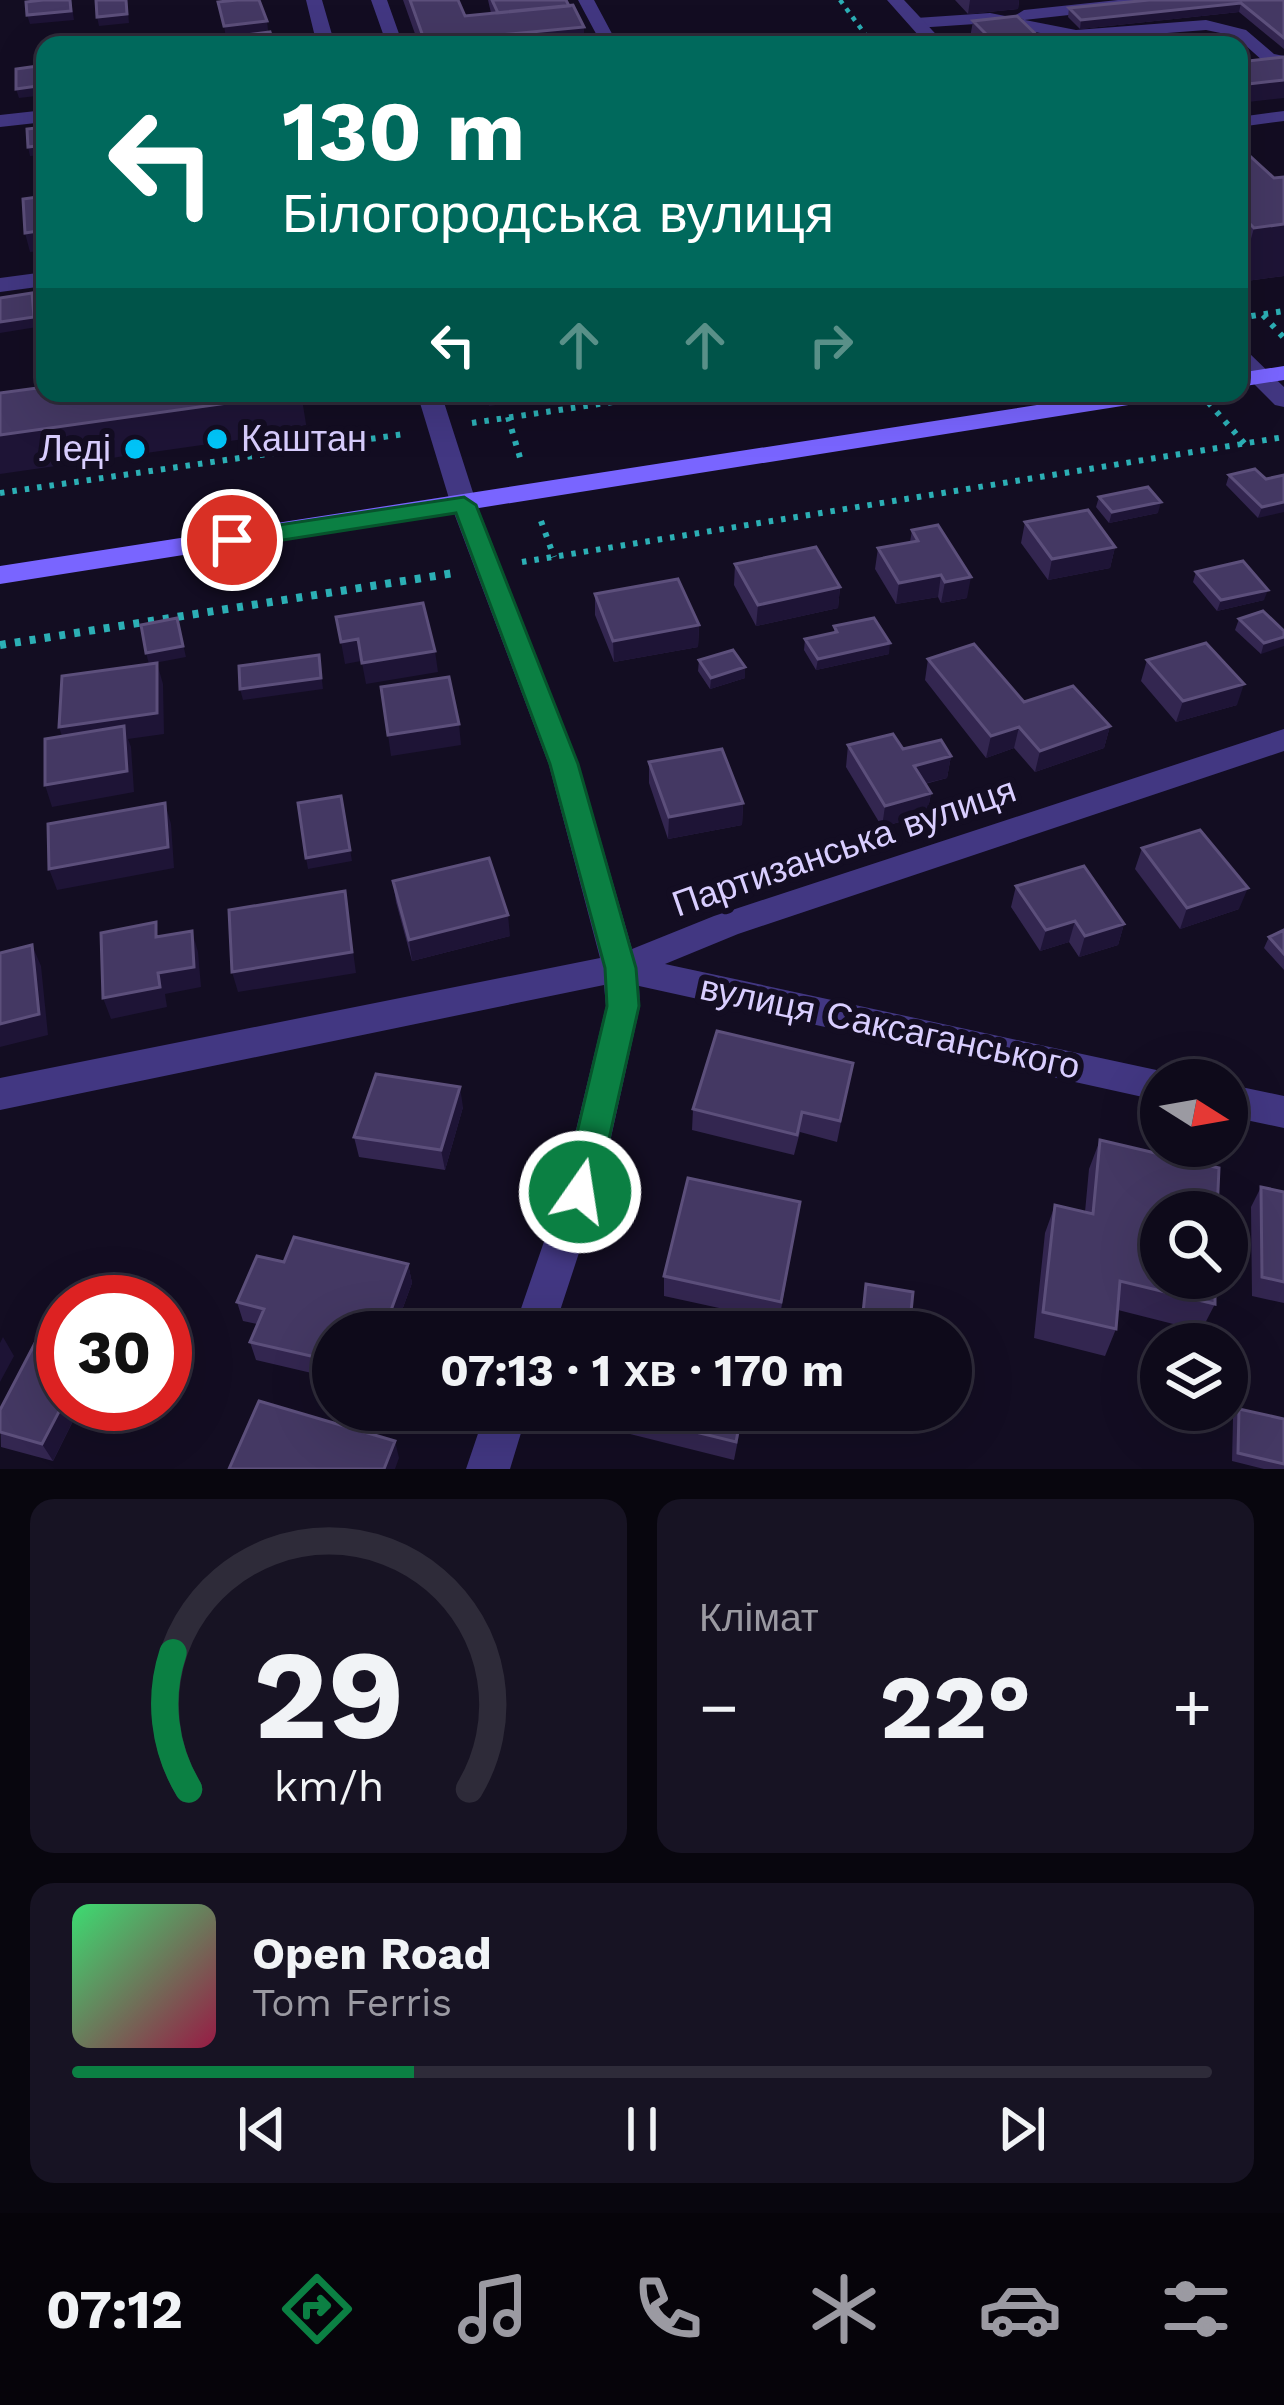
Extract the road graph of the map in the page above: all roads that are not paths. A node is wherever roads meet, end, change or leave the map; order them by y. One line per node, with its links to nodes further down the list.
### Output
1 (314, 0): 8 (street)
2 (379, 0): 9 (lane)
3 (586, 0): 10 (lane)
4 (895, 0): 7 (street)
5 (1160, 0): 6 (lane)
6 (990, 18): 7 (lane); 12 (lane)
7 (916, 23): 11 (street)
8 (324, 36)
9 (392, 36)
10 (605, 36)
11 (928, 36)
12 (1244, 36)
13 (1248, 39): 14 (lane)
14 (1284, 61)
15 (1284, 116): 18 (lane)
16 (36, 117): 17 (street)
17 (0, 121)
18 (1248, 121)
19 (36, 280): 20 (street)
20 (0, 285)
21 (1261, 377): 22 (street)
22 (1284, 400)
23 (432, 402): 25 (street)
24 (1104, 402): 25 (street)
25 (464, 505): 26 (street); 28 (street)
26 (0, 575)
27 (1284, 740): 28 (street, Партизанська вулиця)
28 (620, 968): 29 (street, вулиця Саксаганського); 30 (street, Партизанська вулиця); 33 (street)
29 (1140, 1081)
30 (0, 1094)
31 (1248, 1104): 32 (street)
32 (1284, 1112)
33 (540, 1311)
34 (500, 1431): 35 (street)
35 (488, 1469)

